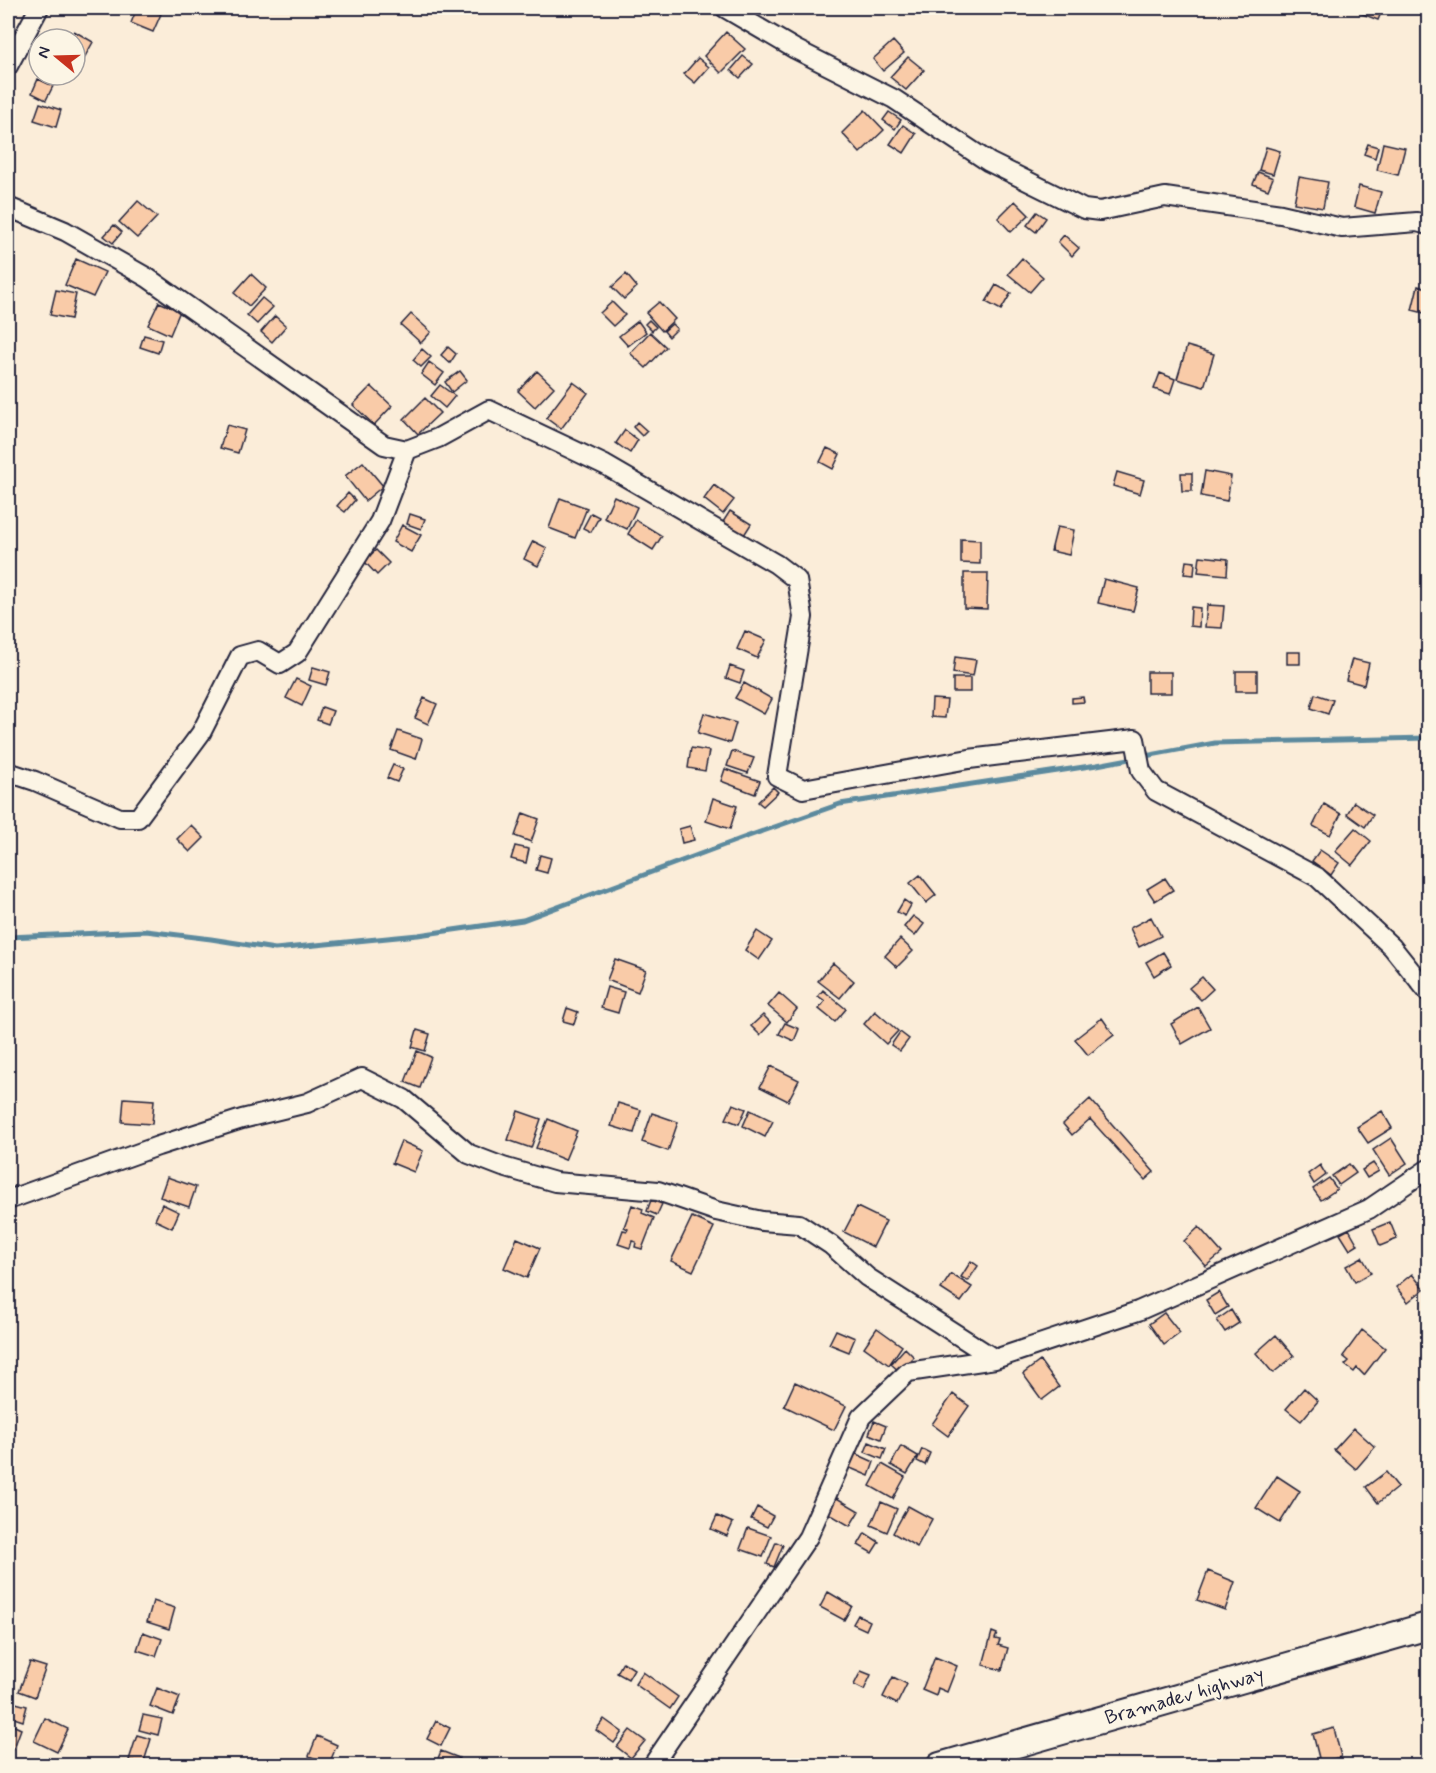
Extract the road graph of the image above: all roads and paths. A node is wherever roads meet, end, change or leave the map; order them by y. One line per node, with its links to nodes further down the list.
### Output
1 (39, 8): 3 (street)
2 (725, 8): 5 (street)
3 (8, 66)
4 (8, 207): 6 (street)
5 (1428, 225)
6 (407, 450): 7 (street); 8 (street)
7 (8, 772)
8 (1428, 992)
9 (1428, 1169): 11 (street)
10 (8, 1200): 11 (street)
11 (995, 1359): 13 (street)
12 (1428, 1626): 14 (street, Bramadev highway)
13 (652, 1766)
14 (940, 1766)

